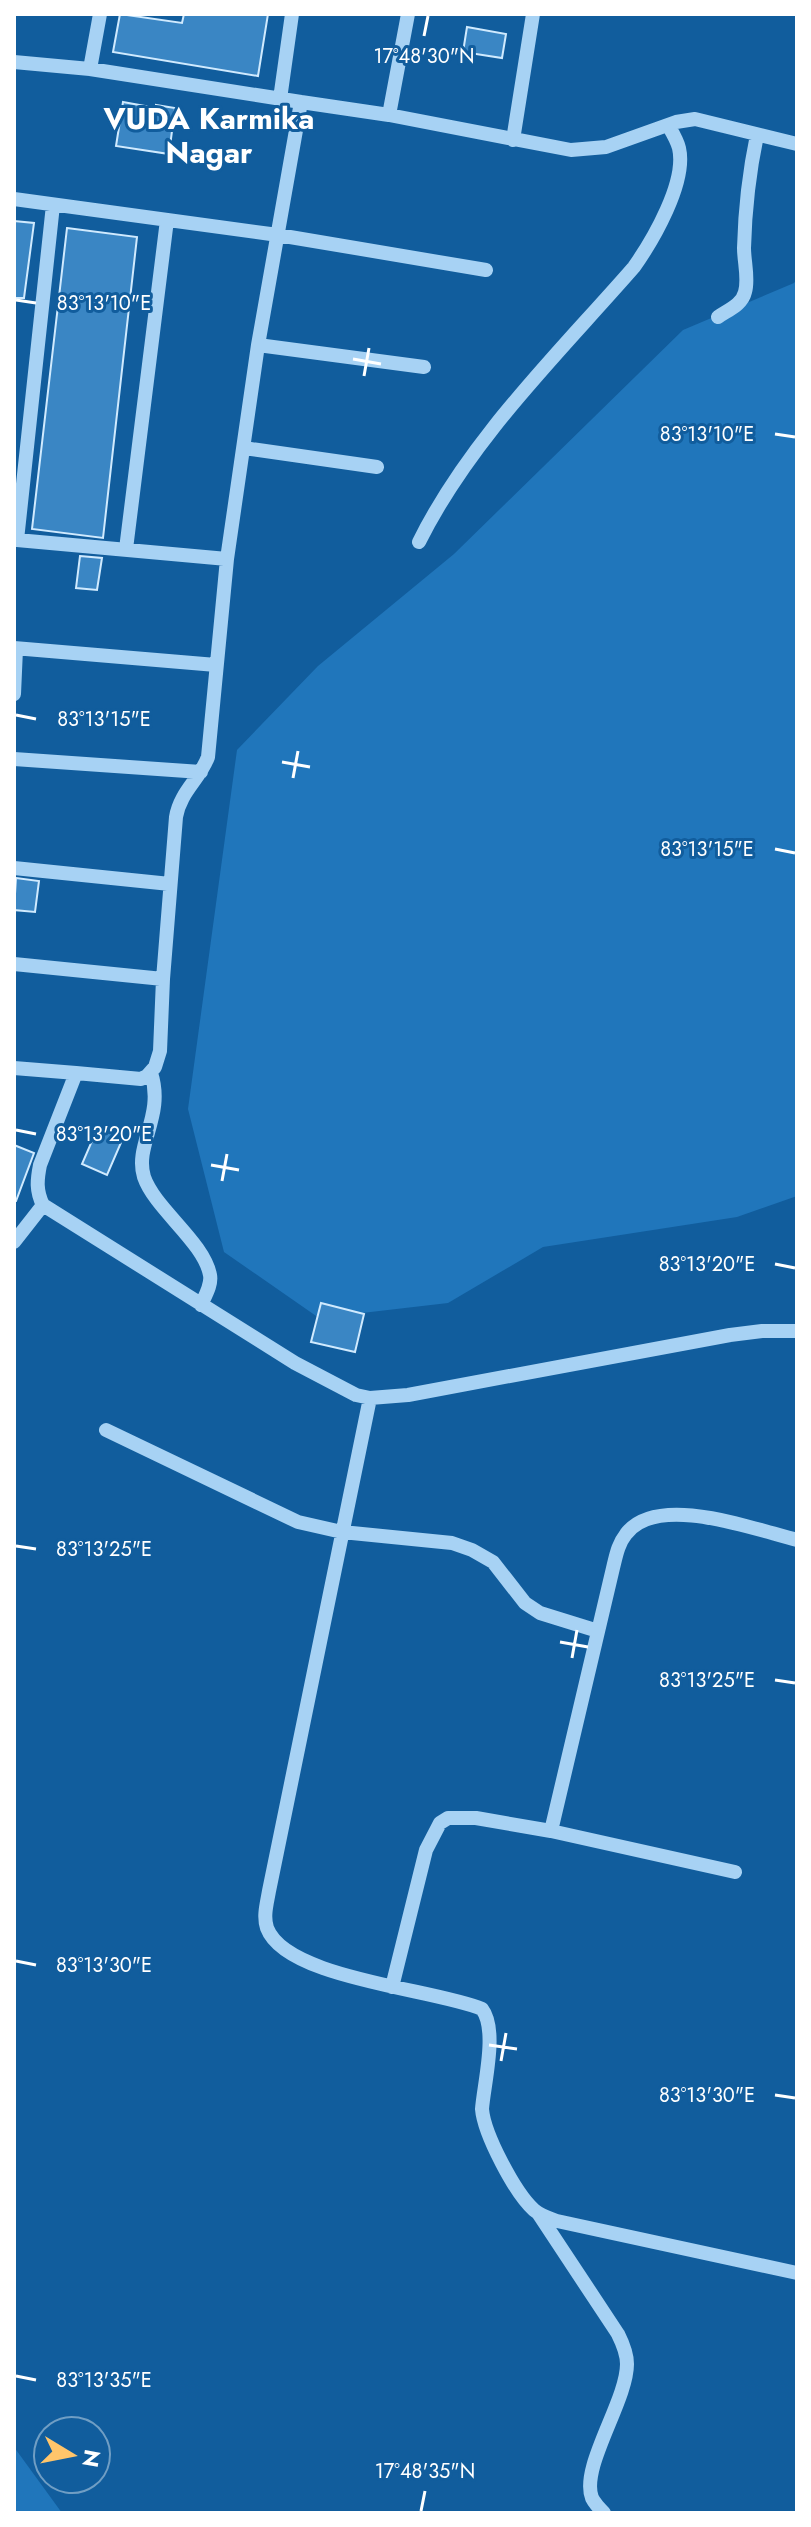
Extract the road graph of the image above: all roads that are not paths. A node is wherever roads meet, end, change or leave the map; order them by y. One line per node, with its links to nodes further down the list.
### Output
1 (100, 14): 6 (street)
2 (292, 14): 7 (street)
3 (408, 14): 9 (street)
4 (533, 14): 12 (street)
5 (14, 62): 6 (street)
6 (90, 69): 7 (street)
7 (280, 99): 8 (street)
8 (301, 102): 9 (street); 17 (street)
9 (389, 115): 12 (street)
10 (668, 125): 11 (street); 12 (street); 25 (street)
11 (757, 135): 13 (street); 19 (street)
12 (513, 140)
13 (797, 144)
14 (14, 199): 15 (street)
15 (53, 205): 16 (street); 24 (street)
16 (167, 220): 17 (street); 26 (street)
17 (278, 235): 18 (street); 20 (street)
18 (486, 270)
19 (718, 317)
20 (258, 345): 21 (street); 22 (street)
21 (424, 367)
22 (244, 448): 23 (street); 27 (street)
23 (377, 467)
24 (16, 539): 26 (street)
25 (419, 542)
26 (126, 549): 27 (street)
27 (227, 559): 29 (street)
28 (15, 648): 29 (street); 30 (street)
29 (216, 665): 32 (street)
30 (14, 694)
31 (14, 759): 32 (street)
32 (201, 772): 34 (street)
33 (14, 868): 34 (street)
34 (170, 884): 36 (street)
35 (14, 964): 36 (street)
36 (163, 979): 39 (street)
37 (14, 1068): 38 (street)
38 (76, 1073): 39 (street); 40 (street)
39 (151, 1073): 42 (street)
40 (43, 1205): 41 (street); 42 (street)
41 (14, 1242)
42 (201, 1305): 44 (street)
43 (797, 1331): 44 (street)
44 (370, 1398): 46 (street)
45 (106, 1430): 46 (street)
46 (342, 1532): 48 (street); 51 (street)
47 (797, 1540): 48 (street)
48 (598, 1631): 49 (street)
49 (551, 1831): 50 (street); 51 (street)
50 (735, 1872)
51 (392, 1987): 52 (street)
52 (538, 2213): 53 (street); 54 (street)
53 (797, 2273)
54 (604, 2513)

